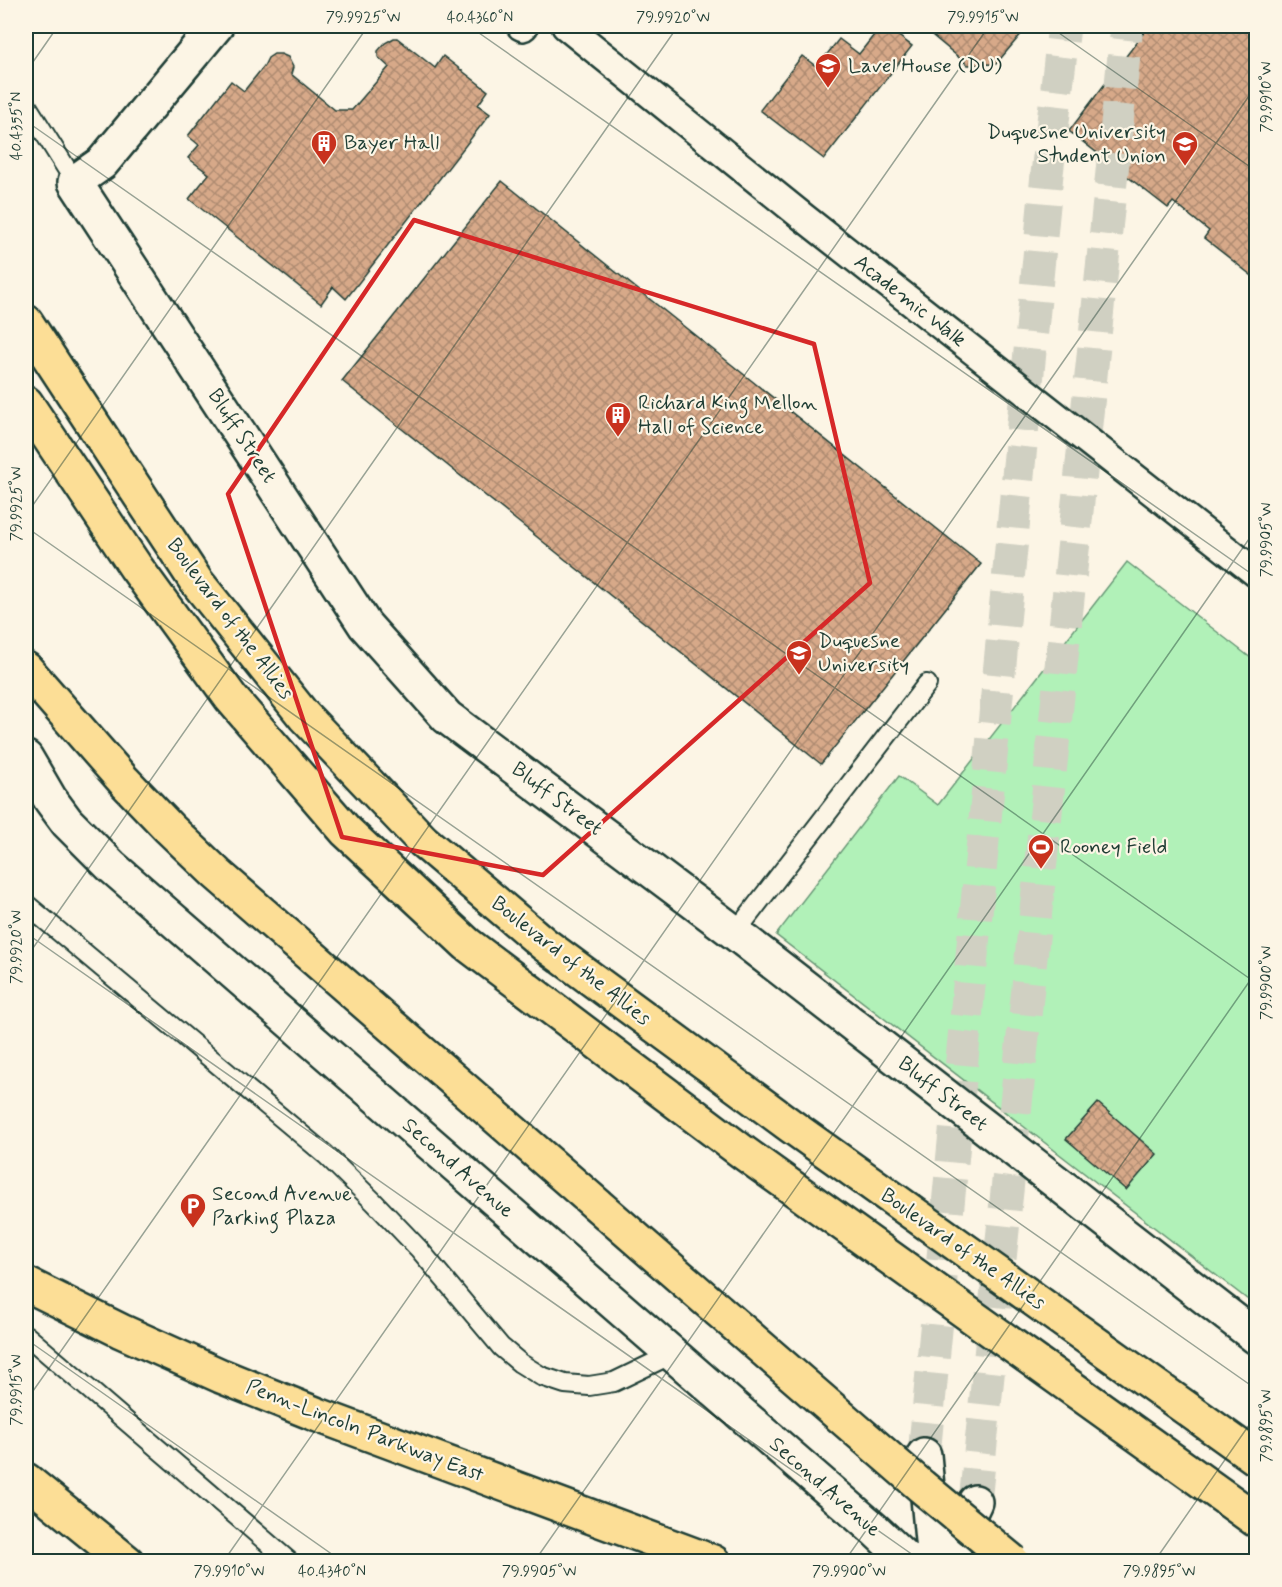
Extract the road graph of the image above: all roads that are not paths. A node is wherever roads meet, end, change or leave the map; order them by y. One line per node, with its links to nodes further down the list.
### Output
1 (216, 26): 4 (street)
2 (566, 26): 7 (street, Academic Walk)
3 (26, 104): 4 (lane, Bluff Street)
4 (75, 182): 12 (street, Bluff Street)
5 (26, 322): 18 (highway, Boulevard of the Allies)
6 (26, 403): 21 (highway, Boulevard of the Allies)
7 (1257, 573)
8 (26, 669): 28 (highway, bridge)
9 (927, 684): 12 (lane)
10 (26, 758): 16 (street, Second Avenue)
11 (26, 904): 16 (lane)
12 (735, 933): 15 (street, Bluff Street)
13 (26, 1284): 24 (highway, Penn-Lincoln Parkway East)
14 (26, 1335): 23 (lane)
15 (1257, 1337)
16 (672, 1354): 25 (street, Second Avenue)
17 (924, 1455): 26 (street)
18 (1257, 1458)
19 (26, 1480): 22 (highway)
20 (975, 1502): 27 (street)
21 (1257, 1520)
22 (127, 1562)
23 (290, 1562)
24 (713, 1562)
25 (909, 1562)
26 (934, 1562)
27 (947, 1562)
28 (1013, 1562)

